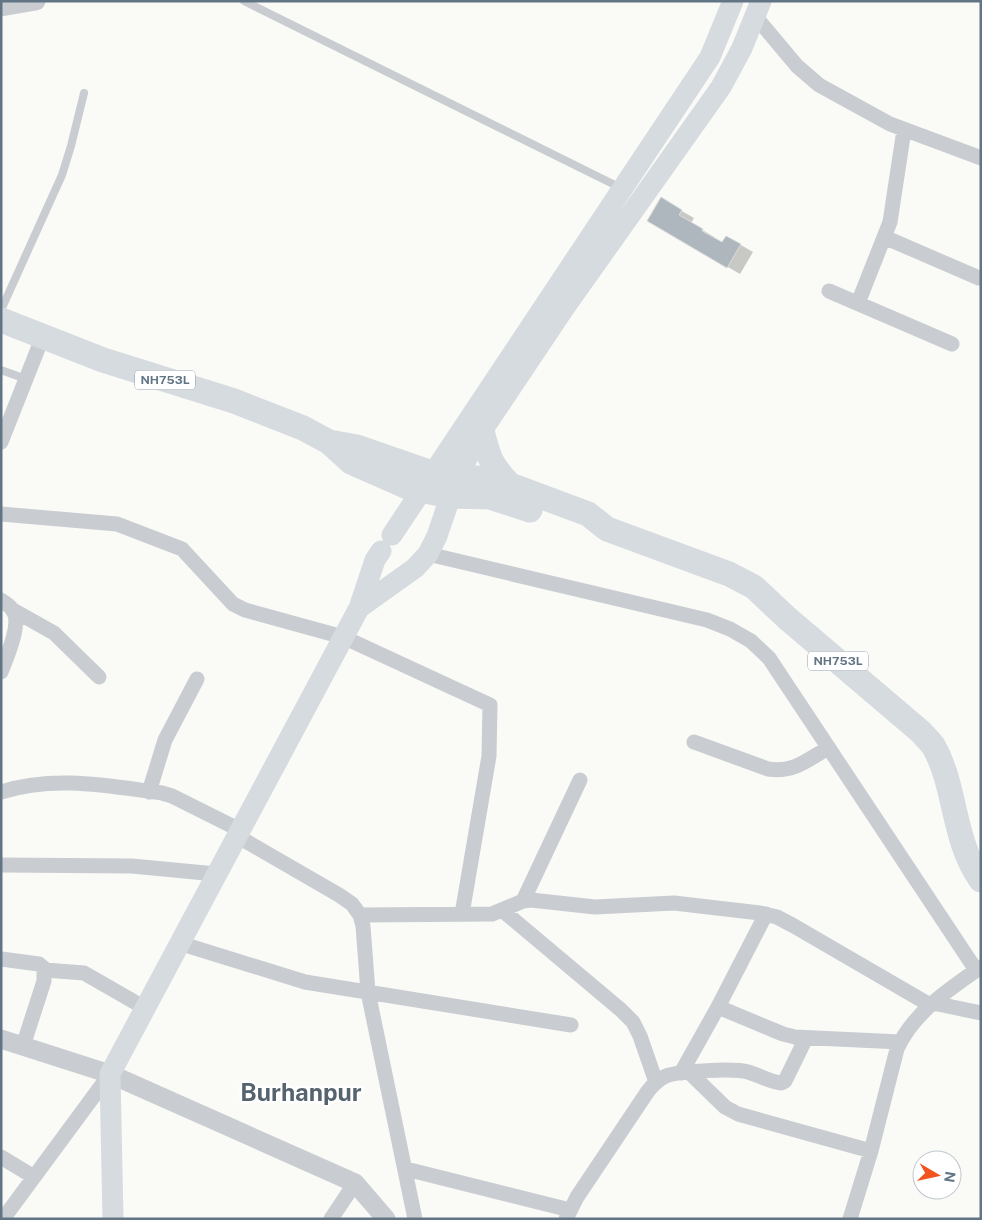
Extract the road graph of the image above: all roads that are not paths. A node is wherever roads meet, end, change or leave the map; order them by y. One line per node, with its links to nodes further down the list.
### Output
1 (36, 1): 4 (street)
2 (244, 1): 9 (lane)
3 (733, 1): 9 (main road)
4 (1, 7)
5 (758, 9): 7 (street); 9 (main road)
6 (84, 93): 14 (lane)
7 (904, 130): 8 (street); 10 (street)
8 (980, 157)
9 (631, 195): 20 (main road); 22 (main road)
10 (884, 238): 11 (street); 13 (street)
11 (978, 278)
12 (829, 291): 13 (street)
13 (858, 303): 17 (street)
14 (1, 310)
15 (1, 320): 16 (highway, NH753L)
16 (43, 336): 19 (street); 22 (highway, NH753L)
17 (952, 344)
18 (1, 370): 19 (lane)
19 (26, 380): 21 (street)
20 (482, 431): 23 (highway); 24 (main road)
21 (1, 442)
22 (427, 482): 24 (highway, NH753L); 29 (main road)
23 (512, 486): 24 (highway, NH753L); 26 (highway, NH753L)
24 (453, 487): 26 (highway, NH753L); 27 (main road)
25 (1, 514): 30 (street)
26 (607, 529): 42 (highway, NH753L)
27 (428, 554): 29 (main road); 35 (street)
28 (7, 605): 31 (street); 32 (street)
29 (359, 608): 30 (main road)
30 (343, 637): 39 (main road); 45 (street)
31 (1, 672)
32 (99, 676)
33 (198, 678): 38 (street)
34 (694, 742): 35 (street)
35 (828, 748): 50 (street)
36 (580, 780): 43 (street)
37 (1, 792): 38 (street)
38 (149, 792): 39 (street)
39 (238, 833): 41 (main road); 47 (street)
40 (1, 865): 41 (street)
41 (216, 874): 48 (main road)
42 (981, 880)
43 (523, 901): 44 (street); 46 (street)
44 (502, 910): 45 (street); 64 (street)
45 (462, 914): 47 (street)
46 (766, 914): 53 (street); 54 (street)
47 (360, 915): 52 (street)
48 (179, 944): 52 (street); 55 (main road)
49 (1, 959): 51 (street)
50 (978, 968): 53 (street)
51 (45, 970): 55 (street); 61 (street)
52 (368, 992): 57 (street); 67 (street)
53 (931, 1004): 56 (street); 60 (street)
54 (718, 1007): 58 (street); 62 (street)
55 (145, 1008): 63 (main road)
56 (981, 1013)
57 (571, 1025)
58 (806, 1038): 60 (street); 62 (street)
59 (1, 1039): 61 (street)
60 (900, 1042): 65 (street)
61 (23, 1046): 63 (street)
62 (685, 1073): 64 (street); 65 (street)
63 (110, 1074): 68 (street); 69 (street); 72 (main road)
64 (656, 1082): 70 (street)
65 (871, 1151): 76 (street)
66 (1, 1157): 68 (street)
67 (406, 1169): 70 (street); 75 (street)
68 (34, 1176): 71 (street)
69 (355, 1183): 73 (street); 74 (street)
70 (568, 1214)
71 (3, 1219)
72 (113, 1219)
73 (330, 1219)
74 (386, 1219)
75 (415, 1219)
76 (850, 1219)

